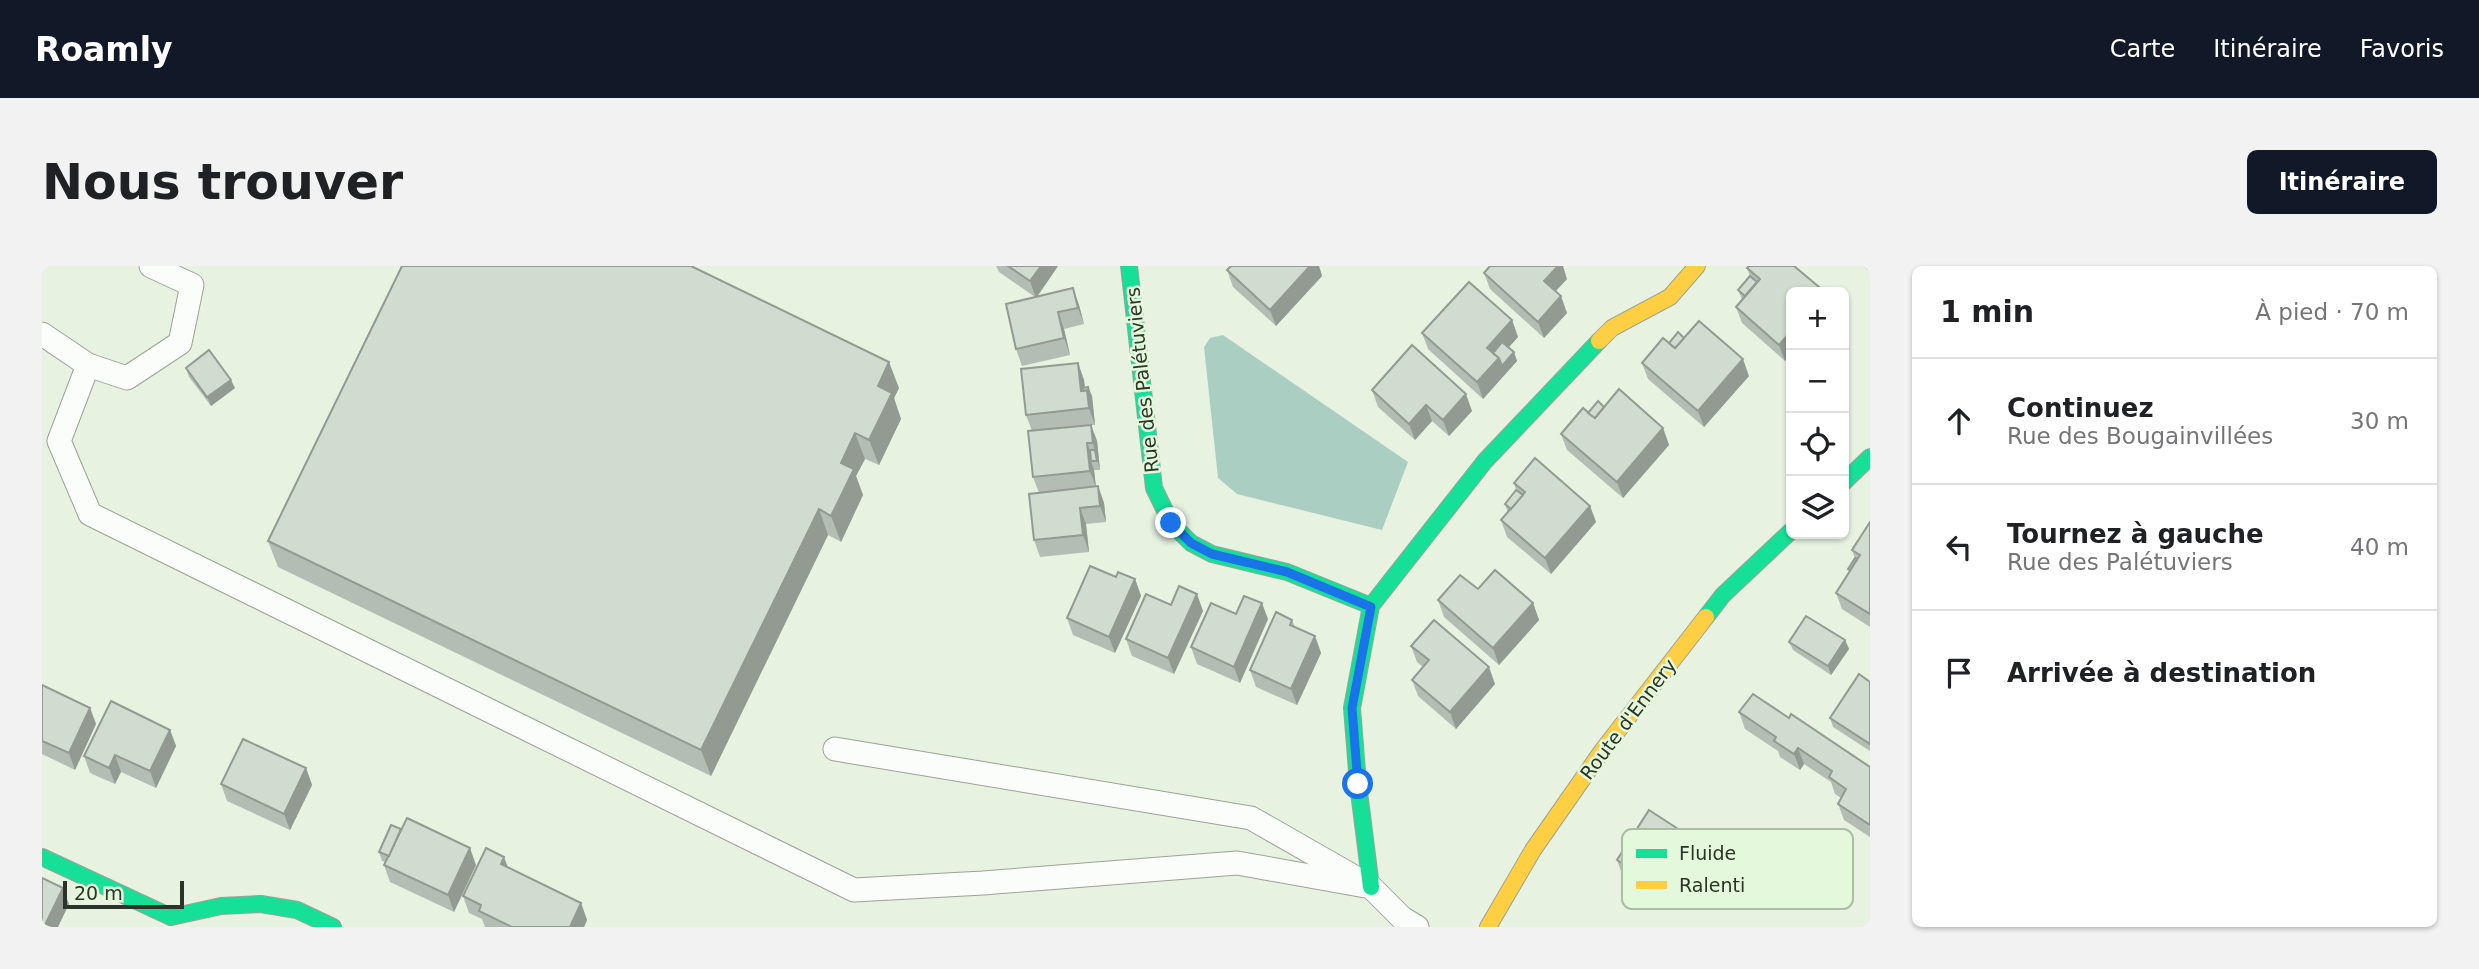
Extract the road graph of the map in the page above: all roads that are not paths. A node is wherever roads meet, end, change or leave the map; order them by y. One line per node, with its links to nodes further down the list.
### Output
1 (151, 266): 5 (lane)
2 (1130, 266): 9 (street, Rue des Palétuviers)
3 (1697, 266): 9 (street)
4 (42, 334): 5 (lane)
5 (88, 365): 12 (lane)
6 (1870, 457): 7 (street)
7 (1849, 477)
8 (1786, 536): 15 (street, Route d'Ennery)
9 (1371, 607): 12 (street)
10 (835, 749): 12 (lane)
11 (42, 857): 13 (street)
12 (1371, 887): 14 (lane)
13 (333, 927)
14 (1417, 927)
15 (1488, 927)

